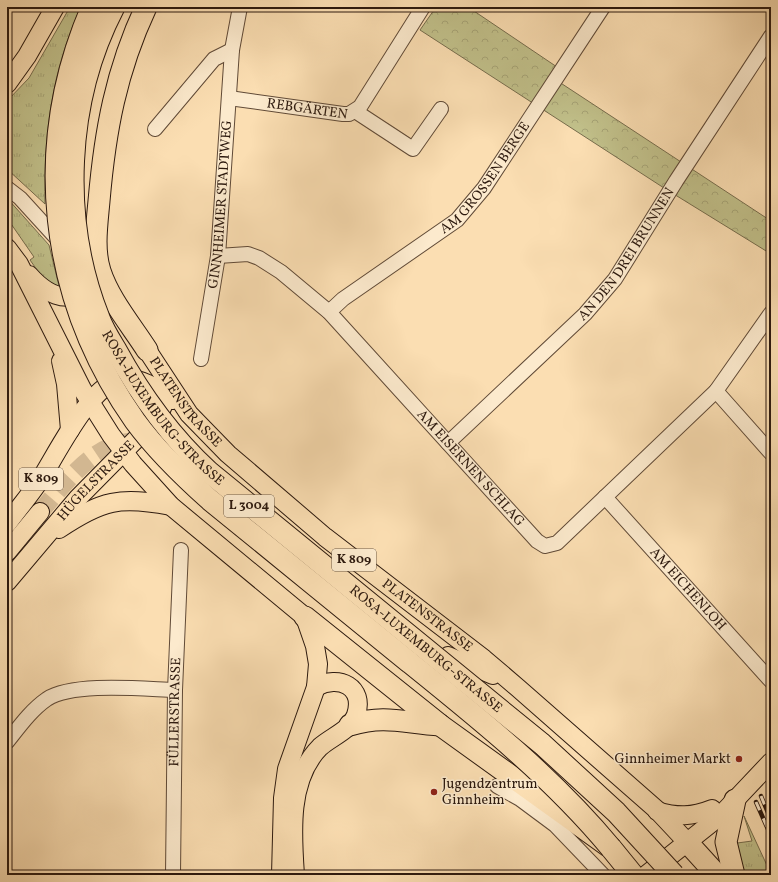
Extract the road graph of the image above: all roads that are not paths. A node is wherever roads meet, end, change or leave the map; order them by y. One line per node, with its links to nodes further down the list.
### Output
1 (56, 7): 10 (main road)
2 (92, 7): 58 (highway, ROSA-LUXEMBURG-STRASSE / L 3004, bridge)
3 (114, 7): 65 (highway, ROSA-LUXEMBURG-STRASSE / L 3004, bridge)
4 (146, 7): 19 (highway)
5 (240, 7): 9 (street, GINNHEIMER STADTWEG)
6 (423, 7): 13 (street, REBGÄRTEN)
7 (603, 7): 20 (street, AM GROSSEN BERGE)
8 (771, 36): 31 (street, AN DEN DREI BRUNNEN)
9 (232, 50): 11 (street, GINNHEIMER STADTWEG); 14 (street)
10 (7, 84)
11 (229, 98): 13 (street, REBGÄRTEN); 17 (street, GINNHEIMER STADTWEG)
12 (441, 109): 13 (street)
13 (355, 112)
14 (155, 129)
15 (7, 188): 19 (street)
16 (7, 248): 18 (main road)
17 (218, 256): 20 (street, AM EISERNEN SCHLAG); 24 (street, GINNHEIMER STADTWEG)
18 (19, 264): 19 (main road); 22 (main road)
19 (96, 278): 23 (highway)
20 (329, 312): 31 (street, AM EISERNEN SCHLAG)
21 (771, 313): 26 (street, AM EISERNEN SCHLAG)
22 (56, 337): 28 (main road); 30 (main road)
23 (147, 350): 25 (main road, PLATENSTRASSE)
24 (201, 359)
25 (161, 374): 27 (main road, HÜGELSTRASSE); 29 (main road, PLATENSTRASSE)
26 (716, 391): 33 (street); 34 (street, AM EISERNEN SCHLAG)
27 (165, 394): 28 (main road, K 809); 29 (main road, K 809); 32 (main road, HÜGELSTRASSE)
28 (90, 403): 30 (main road, K 809); 32 (main road)
29 (190, 414): 46 (main road, PLATENSTRASSE / K 809)
30 (70, 430): 37 (main road, K 809)
31 (448, 443): 34 (street, AM EISERNEN SCHLAG)
32 (123, 452): 35 (main road); 38 (main road, HÜGELSTRASSE)
33 (771, 453)
34 (605, 497): 44 (street, AM EICHENLOH)
35 (171, 506): 38 (main road); 42 (main road)
36 (40, 512): 40 (main road)
37 (7, 524)
38 (43, 540): 41 (main road, HÜGELSTRASSE)
39 (181, 550): 47 (street, FÜLLERSTRASSE)
40 (7, 552)
41 (7, 582)
42 (305, 617): 45 (main road); 49 (highway)
43 (448, 656): 46 (main road, K 809)
44 (771, 681)
45 (316, 687): 48 (main road); 60 (main road)
46 (518, 688): 56 (main road, PLATENSTRASSE / K 809)
47 (175, 690): 50 (street); 59 (street, FÜLLERSTRASSE)
48 (350, 725): 49 (highway); 61 (main road)
49 (440, 725): 58 (highway, bridge)
50 (7, 742)
51 (771, 762): 52 (main road)
52 (758, 775): 54 (main road); 55 (main road)
53 (497, 786): 62 (street)
54 (735, 800): 57 (main road); 67 (highway)
55 (712, 809): 56 (main road); 57 (main road)
56 (657, 810): 57 (main road, PLATENSTRASSE / K 809)
57 (682, 844): 64 (main road); 66 (highway)
58 (611, 848): 63 (highway, ROSA-LUXEMBURG-STRASSE / L 3004)
59 (173, 875)
60 (281, 875)
61 (295, 875)
62 (602, 875)
63 (633, 875)
64 (646, 875)
65 (674, 875)
66 (717, 875)
67 (734, 875)

